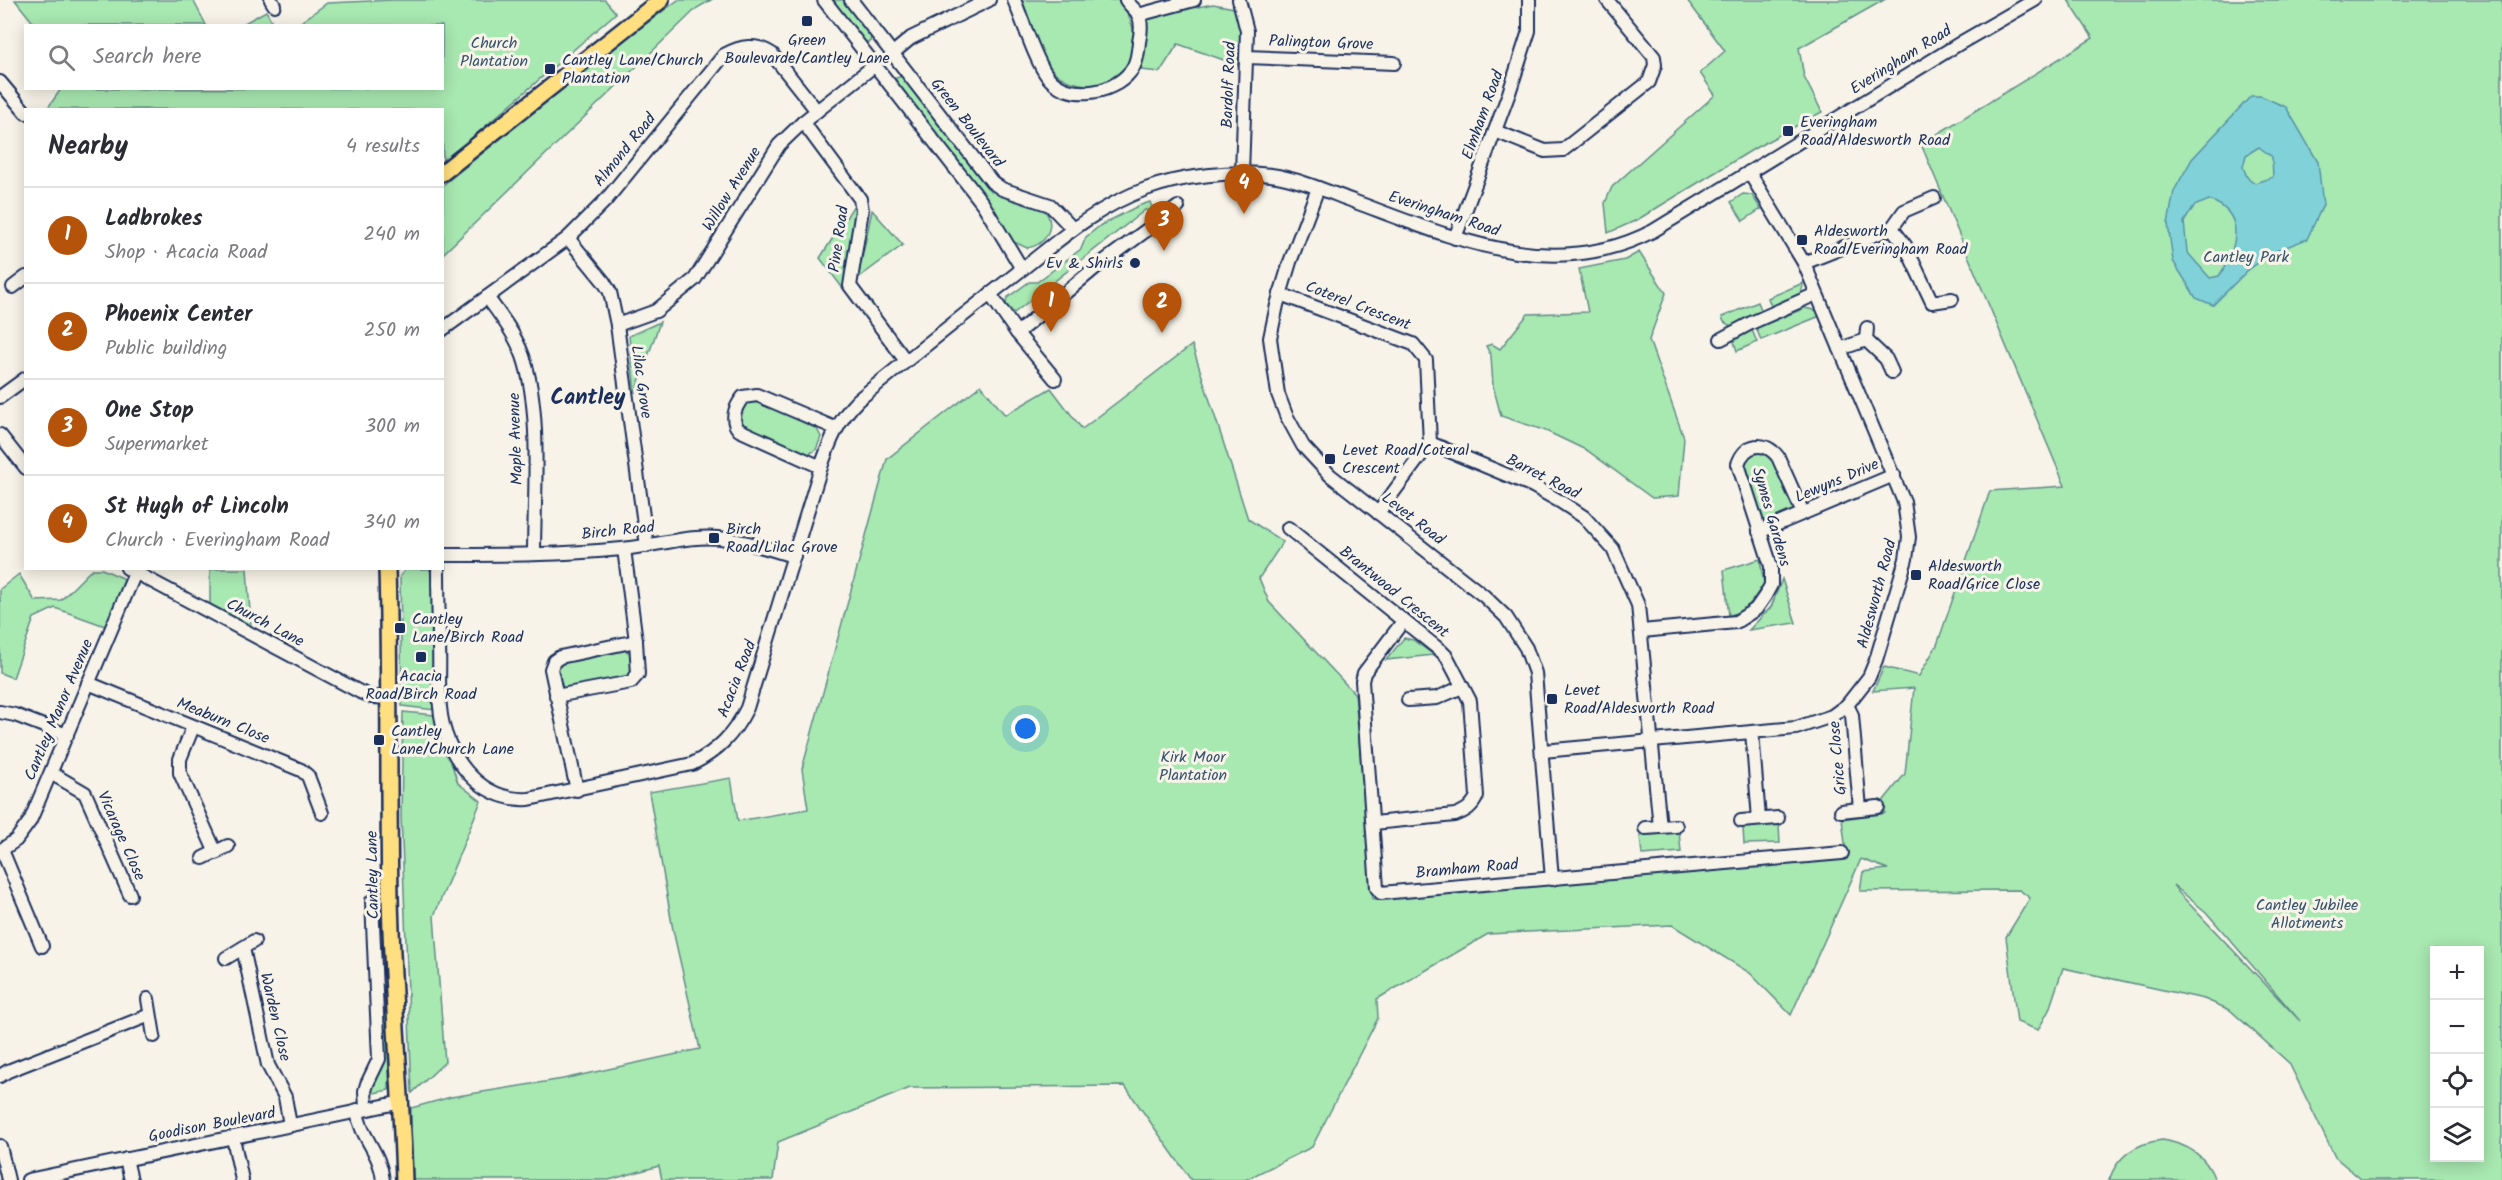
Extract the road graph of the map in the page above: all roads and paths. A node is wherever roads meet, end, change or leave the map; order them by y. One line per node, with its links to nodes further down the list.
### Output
1 (661, 0): 26 (main road)
2 (824, 0): 14 (street)
3 (851, 0): 13 (street, Green Boulevard)
4 (989, 0): 15 (street)
5 (1014, 0): 12 (street)
6 (1126, 0): 12 (street)
7 (1194, 0): 12 (street)
8 (1239, 0): 16 (street, Bardolf Road)
9 (1529, 0): 25 (street, Elmham Road)
10 (1606, 0): 25 (street)
11 (2035, 0): 27 (street, Everingham Road)
12 (1138, 15)
13 (882, 39): 14 (street); 15 (street, Green Boulevard)
14 (866, 52): 18 (street)
15 (892, 53): 19 (street, Green Boulevard)
16 (1246, 57): 17 (street, Palington Grove); 28 (street, Bardolf Road)
17 (1394, 63)
18 (875, 65): 20 (street); 23 (street, Willow Avenue)
19 (902, 65): 20 (street); 33 (street, Green Boulevard)
20 (885, 78): 37 (street)
21 (0, 82): 22 (street)
22 (24, 111)
23 (817, 111): 24 (street, Willow Avenue); 34 (street, Almond Road)
24 (803, 122): 45 (street, Willow Avenue); 50 (street, Pine Road)
25 (1495, 131): 35 (street, Elmham Road)
26 (444, 171)
27 (1749, 172): 35 (street, Everingham Road); 36 (street, Aldesworth Road)
28 (1242, 173): 29 (street, Everingham Road); 33 (street, Everingham Road)
29 (1318, 188): 35 (street, Everingham Road); 41 (street, Levet Road)
30 (1934, 198): 32 (street)
31 (1178, 207): 47 (street)
32 (1892, 228): 36 (street); 44 (street)
33 (1072, 229): 37 (street, Everingham Road)
34 (568, 238): 43 (street, Almond Road); 45 (street, Lilac Grove)
35 (1455, 238)
36 (1804, 263): 42 (street, Aldesworth Road)
37 (1022, 269): 40 (street, Acacia Road)
38 (24, 279): 39 (street)
39 (13, 287)
40 (990, 294): 47 (street); 50 (street, Acacia Road)
41 (1280, 294): 57 (street, Coterel Crescent); 61 (street, Levet Road)
42 (1816, 294): 48 (street); 49 (street, Aldesworth Road)
43 (487, 297): 46 (street, Almond Road); 67 (street, Maple Avenue)
44 (1952, 299)
45 (617, 325): 65 (street, Lilac Grove)
46 (444, 329)
47 (1017, 333): 53 (street)
48 (1721, 339)
49 (1840, 349): 51 (street); 60 (street, Aldesworth Road)
50 (906, 361): 55 (street, Acacia Road)
51 (1892, 372)
52 (24, 379): 54 (street)
53 (1055, 379)
54 (0, 397)
55 (835, 428): 59 (street, Acacia Road); 59 (street)
56 (0, 435): 58 (street)
57 (1430, 443): 61 (street); 74 (street, Barret Road)
58 (24, 465)
59 (821, 466): 69 (street, Acacia Road)
60 (1894, 475): 62 (street, Lewyns Drive); 81 (street, Aldesworth Road)
61 (1378, 513): 87 (street, Levet Road)
62 (1803, 513): 64 (street, Lewyns Drive); 64 (street, Symes Gardens)
63 (1288, 528): 73 (street, Brantwood Crescent)
64 (1759, 532): 74 (street, Symes Gardens)
65 (646, 546): 66 (street, Birch Road); 69 (street, Birch Road)
66 (624, 549): 67 (street, Birch Road); 75 (street)
67 (534, 554): 68 (street, Birch Road)
68 (444, 555)
69 (794, 556): 89 (street, Acacia Road)
70 (387, 570): 79 (main road, Cantley Lane)
71 (438, 570): 89 (street, Acacia Road)
72 (131, 571): 76 (street, Cantley Manor Avenue); 79 (street, Church Lane)
73 (1404, 620): 77 (street, Brantwood Crescent); 97 (street, Bramham Road)
74 (1642, 632): 86 (street, Barret Road)
75 (636, 641): 78 (street); 78 (street)
76 (88, 683): 83 (street, Meaburn Close); 85 (street, Cantley Manor Avenue)
77 (1462, 687): 80 (street); 97 (street, Brantwood Crescent)
78 (556, 696): 89 (street)
79 (390, 698): 117 (main road, Cantley Lane)
80 (1408, 700)
81 (1847, 705): 84 (street, Aldesworth Road); 91 (street, Grice Close)
82 (0, 712): 85 (street)
83 (193, 727): 93 (street, Meaburn Close); 103 (street)
84 (1752, 732): 86 (street, Aldesworth Road); 95 (street)
85 (67, 735): 88 (street, Cantley Manor Avenue)
86 (1653, 741): 87 (street, Aldesworth Road); 99 (street, Barret Road)
87 (1543, 752): 106 (street, Levet Road)
88 (51, 773): 102 (street, Cantley Manor Avenue); 107 (street, Vicarage Close)
89 (577, 790)
90 (1878, 807): 91 (street, Grice Close)
91 (1860, 809): 92 (street, Grice Close)
92 (1841, 811)
93 (322, 813)
94 (1778, 818): 95 (street)
95 (1759, 819): 96 (street)
96 (1741, 821)
97 (1374, 823): 106 (street, Bramham Road)
98 (1676, 826): 99 (street)
99 (1660, 827): 100 (street)
100 (1644, 828)
101 (228, 846): 103 (street)
102 (1, 850): 110 (street)
103 (216, 853): 105 (street)
104 (1842, 853): 106 (street, Bramham Road)
105 (203, 858)
106 (1552, 879)
107 (130, 895)
108 (372, 901): 118 (street, Cantley Lane)
109 (254, 941): 111 (street)
110 (42, 946)
111 (243, 948): 112 (street); 119 (street, Warden Close)
112 (226, 958)
113 (148, 999): 114 (street)
114 (150, 1015): 115 (street); 116 (street)
115 (154, 1036)
116 (0, 1076)
117 (402, 1102): 118 (street, Goodison Boulevard); 128 (main road, Cantley Lane)
118 (361, 1109): 119 (street, Goodison Boulevard); 127 (street, Cantley Lane)
119 (290, 1125): 120 (street, Goodison Boulevard)
120 (233, 1138): 122 (street, Goodison Boulevard); 126 (street)
121 (0, 1146): 123 (street)
122 (126, 1159): 124 (street, Goodison Boulevard); 125 (street)
123 (8, 1180)
124 (28, 1180)
125 (131, 1180)
126 (242, 1180)
127 (383, 1180)
128 (404, 1180)

